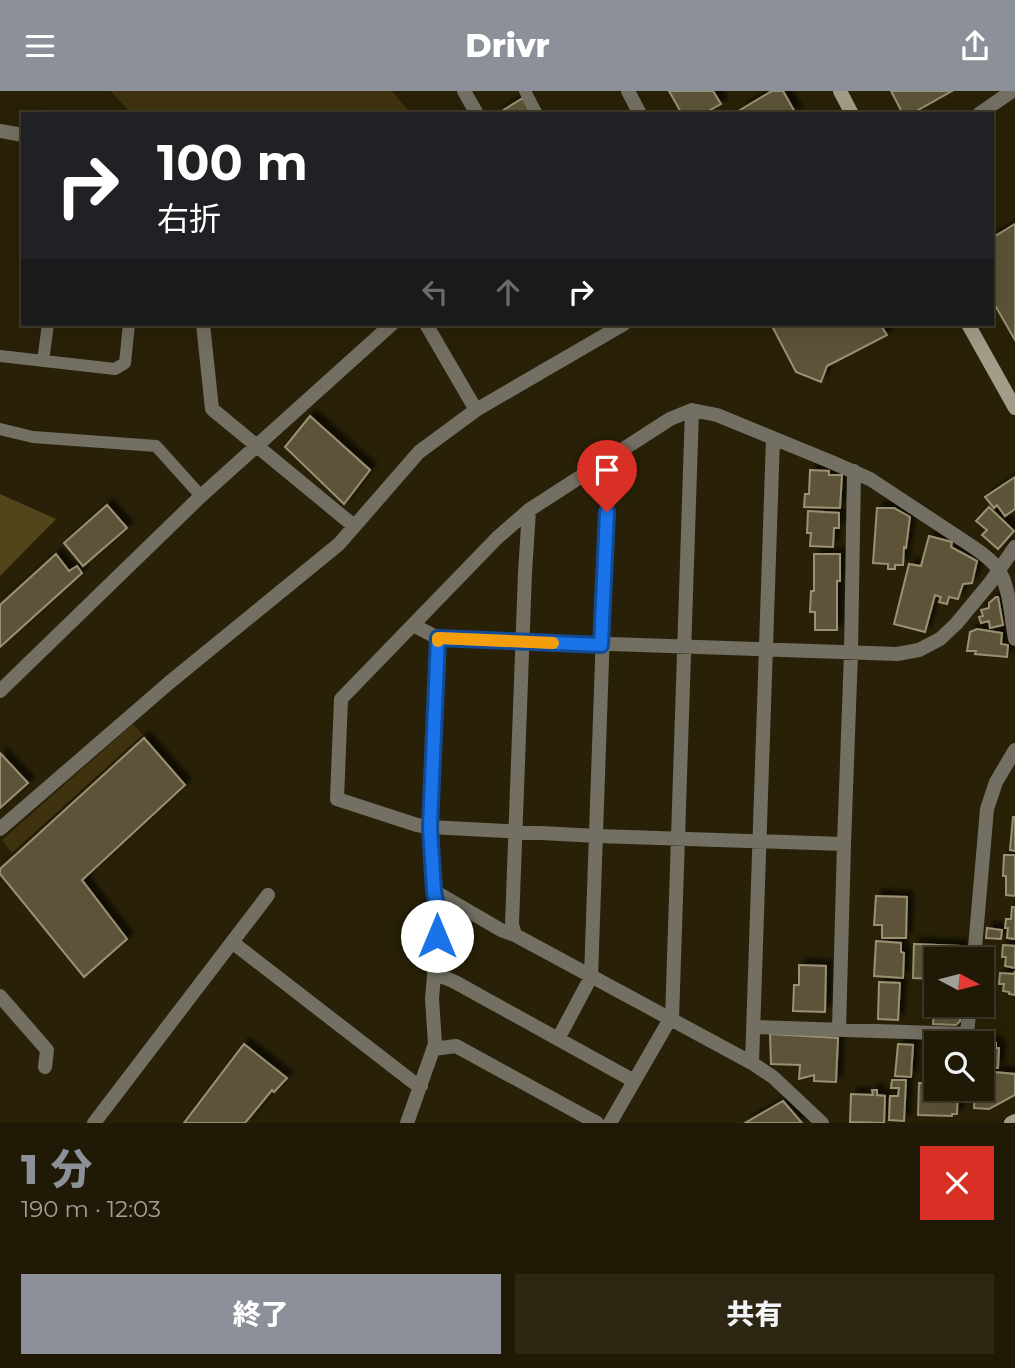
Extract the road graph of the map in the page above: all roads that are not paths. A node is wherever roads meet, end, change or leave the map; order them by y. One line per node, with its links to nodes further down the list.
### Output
1 (464, 91): 6 (street)
2 (525, 91): 7 (lane)
3 (628, 91): 8 (street)
4 (840, 91): 9 (main road)
5 (1012, 91): 10 (street)
6 (476, 112)
7 (536, 112)
8 (639, 112)
9 (851, 112)
10 (982, 112)
11 (0, 131): 12 (street)
12 (21, 135)
13 (47, 326): 23 (lane)
14 (129, 326): 23 (lane)
15 (204, 326): 29 (street)
16 (390, 326): 29 (street)
17 (427, 326): 25 (street)
18 (592, 326): 21 (street)
19 (620, 326): 21 (street)
20 (969, 326): 24 (main road)
21 (599, 338): 25 (street)
22 (0, 356): 23 (lane)
23 (43, 361)
24 (1015, 408)
25 (476, 410): 34 (street)
26 (692, 411): 28 (street); 30 (street); 42 (street)
27 (0, 429): 32 (lane)
28 (773, 438): 31 (street); 43 (street)
29 (255, 446): 32 (street); 34 (street)
30 (609, 459): 33 (street); 41 (street)
31 (854, 471): 36 (street); 44 (street)
32 (201, 496): 45 (street)
33 (529, 510): 37 (street); 40 (street)
34 (354, 526): 48 (street)
35 (1015, 547): 36 (street)
36 (999, 570): 39 (street); 44 (street)
37 (413, 625): 38 (street); 47 (street)
38 (438, 638): 40 (street); 47 (street)
39 (1015, 639)
40 (522, 642): 41 (street); 49 (street)
41 (601, 645): 42 (street); 50 (street)
42 (684, 647): 43 (street); 51 (street)
43 (767, 649): 44 (street); 52 (street)
44 (851, 653): 53 (street)
45 (0, 691)
46 (1015, 750): 58 (street)
47 (430, 827): 49 (street); 54 (street)
48 (0, 829)
49 (516, 832): 50 (street); 56 (street)
50 (597, 836): 51 (street); 60 (street)
51 (677, 838): 52 (street); 63 (street)
52 (760, 841): 53 (street); 64 (street)
53 (844, 844): 65 (street)
54 (434, 891): 56 (street); 59 (street)
55 (268, 895): 57 (street)
56 (515, 935): 60 (street)
57 (232, 942): 71 (street); 72 (street)
58 (975, 947)
59 (434, 973): 66 (street); 67 (street)
60 (591, 977): 63 (street); 66 (street)
61 (0, 996): 69 (street)
62 (969, 1017): 65 (street)
63 (671, 1019): 68 (street); 70 (street)
64 (755, 1027): 65 (street); 68 (street)
65 (839, 1029)
66 (558, 1039): 70 (street)
67 (433, 1049): 71 (street); 74 (street)
68 (752, 1063): 76 (street)
69 (45, 1066)
70 (634, 1081): 75 (street)
71 (421, 1086): 73 (street)
72 (93, 1123)
73 (407, 1123)
74 (597, 1123)
75 (610, 1123)
76 (822, 1123)

